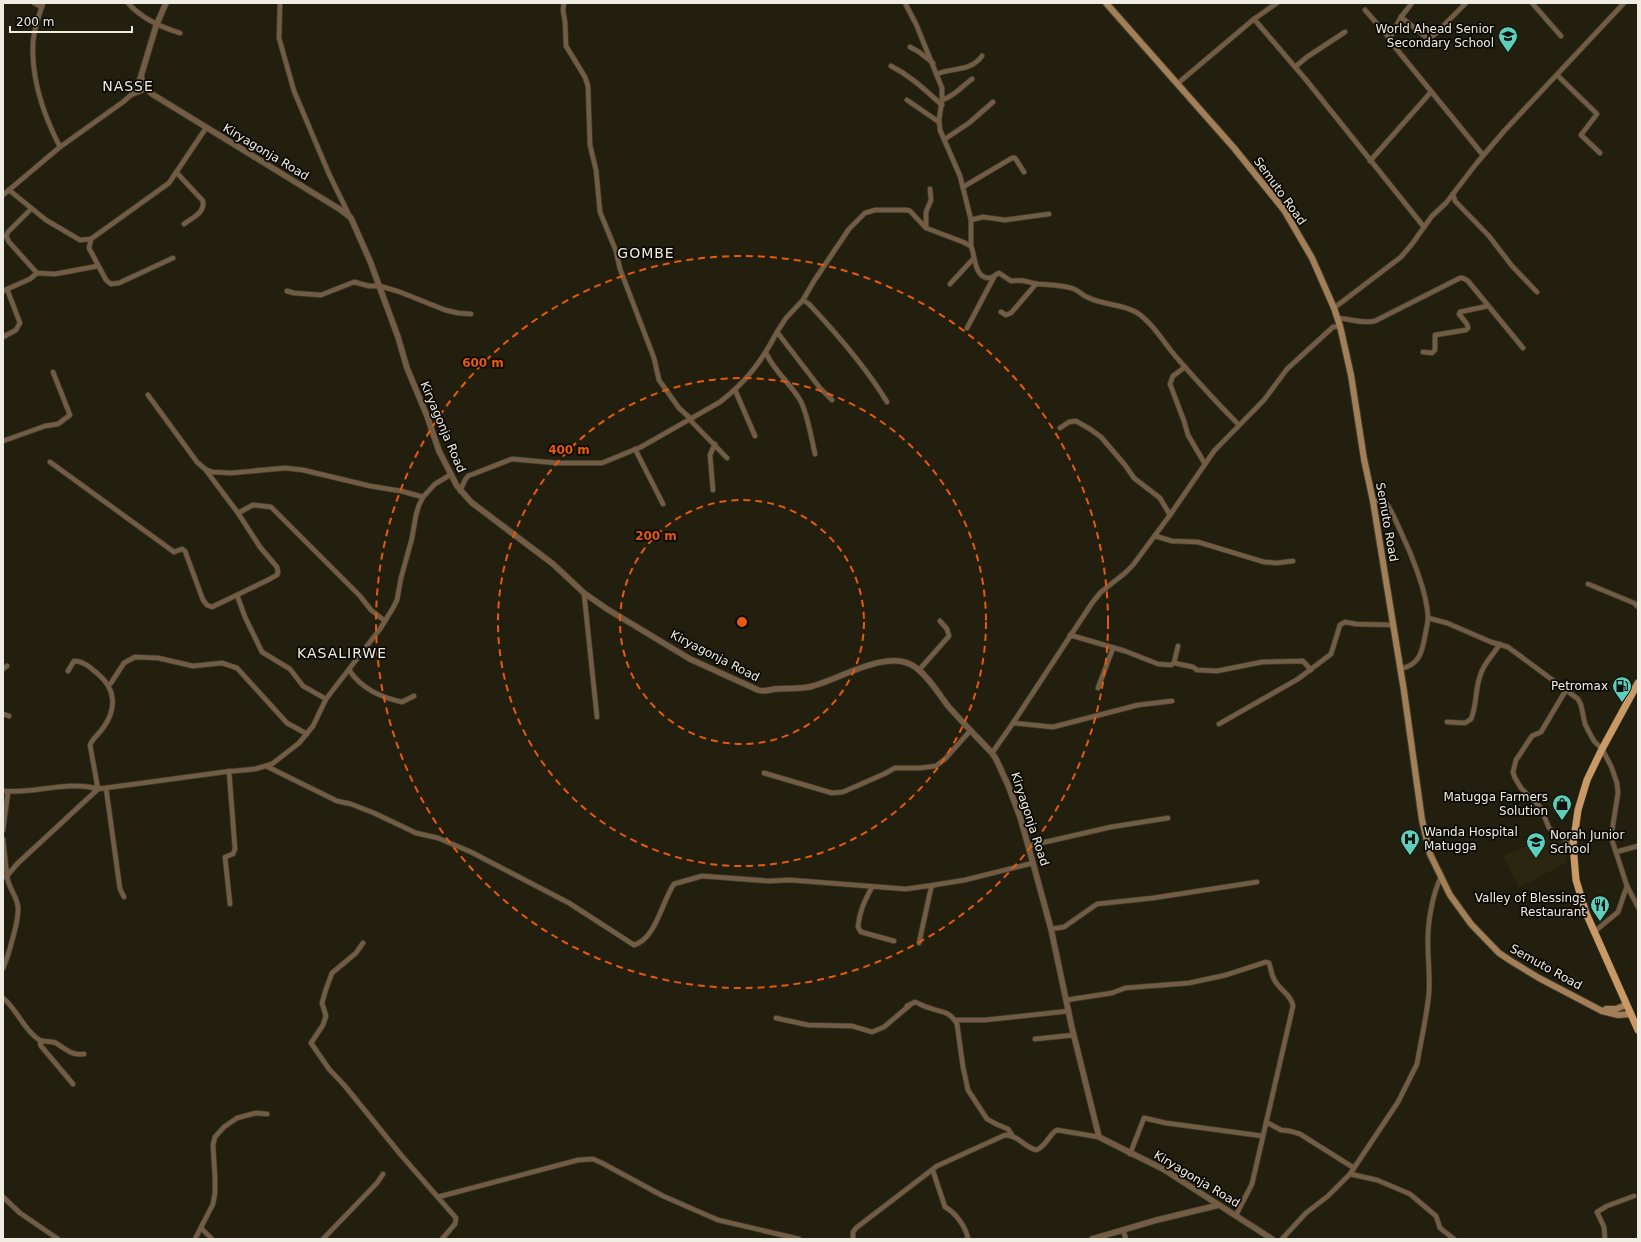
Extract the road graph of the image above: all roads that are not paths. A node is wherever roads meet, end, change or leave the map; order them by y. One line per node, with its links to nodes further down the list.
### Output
1 (34, 3): 14 (street)
2 (128, 3): 19 (street)
3 (166, 3): 19 (street)
4 (280, 3): 57 (street)
5 (564, 3): 94 (street)
6 (905, 3): 26 (street)
7 (1106, 3): 33 (main road, Semuto Road)
8 (1277, 3): 18 (street)
9 (1412, 3): 17 (street)
10 (1457, 3): 15 (street)
11 (1466, 3): 15 (street)
12 (1532, 3): 22 (street)
13 (1624, 3): 30 (street)
14 (43, 5): 44 (street)
15 (1461, 8): 17 (street)
16 (1366, 10): 23 (street)
17 (1401, 17): 23 (street)
18 (1254, 18): 28 (street); 33 (street)
19 (156, 26): 21 (street); 31 (street)
20 (1344, 32): 28 (street)
21 (180, 34)
22 (1561, 36)
23 (1390, 38): 35 (street)
24 (910, 47): 26 (street)
25 (982, 56): 29 (street)
26 (933, 64): 29 (street)
27 (891, 66): 40 (street)
28 (1295, 67): 47 (street)
29 (937, 74): 38 (street)
30 (1557, 75): 45 (street); 46 (street)
31 (141, 76): 34 (street); 36 (street)
32 (972, 79): 38 (street)
33 (1177, 84): 77 (main road, Semuto Road)
34 (146, 89): 36 (street); 42 (street, Kiryagonja Road)
35 (1431, 92): 46 (street); 47 (street)
36 (130, 94): 44 (street)
37 (907, 100): 41 (street)
38 (942, 100): 40 (street)
39 (993, 102): 43 (street)
40 (942, 105): 41 (street)
41 (939, 122): 43 (street)
42 (206, 128): 48 (street); 57 (street, Kiryagonja Road)
43 (945, 139): 50 (street)
44 (60, 147): 52 (street)
45 (1600, 153)
46 (1483, 155): 53 (street)
47 (1370, 160): 60 (street)
48 (177, 172): 59 (street); 62 (street)
49 (1024, 172): 50 (street)
50 (962, 187): 58 (street)
51 (930, 189): 61 (street)
52 (10, 190): 54 (street); 55 (street)
53 (1453, 194): 60 (street); 74 (street)
54 (3, 195)
55 (31, 209): 62 (street); 67 (street)
56 (1049, 214): 58 (street)
57 (350, 218): 71 (street, Kiryagonja Road)
58 (971, 220): 63 (street)
59 (184, 224)
60 (1424, 227): 77 (street)
61 (926, 228): 63 (street); 75 (street)
62 (91, 239): 66 (street)
63 (971, 246): 65 (street)
64 (173, 258): 66 (street)
65 (974, 258): 68 (street); 69 (street)
66 (98, 266): 67 (street)
67 (37, 273): 72 (street)
68 (994, 276): 70 (street); 82 (street)
69 (950, 284)
70 (1036, 284): 78 (street); 88 (street)
71 (380, 286): 73 (street); 79 (street); 106 (street, Kiryagonja Road)
72 (5, 290): 84 (street)
73 (287, 291)
74 (1537, 292)
75 (803, 300): 83 (street); 93 (street)
76 (1488, 306): 80 (street); 85 (street); 86 (street)
77 (1334, 308): 80 (main road, Semuto Road)
78 (1000, 312)
79 (471, 314)
80 (1338, 318): 81 (main road, Semuto Road)
81 (1340, 326): 95 (street); 110 (main road, Semuto Road)
82 (967, 328)
83 (777, 332): 87 (street); 92 (street)
84 (3, 337)
85 (1522, 348)
86 (1423, 352)
87 (766, 353): 90 (street); 101 (street)
88 (1185, 367): 95 (street); 104 (street)
89 (53, 372): 98 (street)
90 (735, 390): 94 (street); 97 (street)
91 (148, 395): 105 (street)
92 (832, 400)
93 (887, 402)
94 (691, 419): 99 (street); 100 (street)
95 (1240, 424): 104 (street)
96 (1060, 428): 113 (street)
97 (755, 436)
98 (3, 441)
99 (715, 444): 102 (street); 107 (street)
100 (635, 449): 108 (street); 111 (street)
101 (815, 454)
102 (728, 458)
103 (50, 462): 118 (street)
104 (1205, 464): 113 (street)
105 (204, 469): 109 (street); 112 (street)
106 (450, 475): 108 (street, Kiryagonja Road); 109 (street)
107 (713, 490)
108 (460, 491): 117 (street, Kiryagonja Road)
109 (423, 497): 121 (street)
110 (1373, 501): 120 (street); 123 (main road, Semuto Road)
111 (663, 504)
112 (238, 513): 118 (street); 121 (street)
113 (1170, 515): 114 (street)
114 (1155, 536): 115 (street); 124 (street)
115 (1293, 561)
116 (1588, 584): 119 (street)
117 (584, 593): 131 (street, Kiryagonja Road); 143 (street)
118 (236, 595): 139 (street)
119 (1638, 607)
120 (1428, 618): 125 (street); 129 (street)
121 (385, 621): 130 (street)
122 (940, 621): 131 (street)
123 (1393, 625): 129 (main road, Semuto Road); 132 (street)
124 (1070, 635): 127 (street); 145 (street)
125 (1500, 644): 137 (street); 144 (street)
126 (1178, 646): 128 (street)
127 (1113, 648): 128 (street); 136 (street)
128 (1174, 663): 132 (street)
129 (1400, 669): 166 (main road, Semuto Road)
130 (349, 670): 138 (street); 139 (street)
131 (919, 670): 147 (street, Kiryagonja Road)
132 (1311, 670): 146 (street)
133 (68, 671): 135 (street)
134 (1638, 684): 149 (main road)
135 (108, 685): 148 (street); 155 (street)
136 (1098, 688)
137 (1566, 690): 149 (street); 160 (street)
138 (414, 696)
139 (326, 699): 148 (street)
140 (1172, 701): 145 (street)
141 (3, 714): 142 (street)
142 (9, 716)
143 (597, 717)
144 (1447, 722)
145 (1013, 723): 150 (street)
146 (1219, 724)
147 (970, 731): 150 (street, Kiryagonja Road); 153 (street)
148 (307, 734): 151 (street)
149 (1602, 749): 160 (main road); 163 (street)
150 (992, 753): 161 (street, Kiryagonja Road)
151 (266, 766): 152 (street); 170 (street)
152 (229, 771): 154 (street); 172 (street)
153 (764, 773)
154 (106, 788): 155 (street); 171 (street)
155 (98, 789): 156 (street); 165 (street)
156 (5, 792): 158 (street)
157 (1168, 818): 161 (street)
158 (3, 830)
159 (3, 839): 165 (street)
160 (1573, 845): 175 (main road)
161 (1028, 846): 164 (street, Kiryagonja Road)
162 (1638, 846): 163 (street)
163 (1616, 852): 169 (street)
164 (1033, 863): 168 (street); 174 (street, Kiryagonja Road)
165 (5, 876): 179 (street)
166 (1441, 877): 186 (main road, Semuto Road); 203 (street)
167 (1257, 882): 174 (street)
168 (934, 885): 170 (street); 177 (street)
169 (1627, 886): 173 (street); 175 (street)
170 (872, 887): 176 (street)
171 (124, 897)
172 (230, 904)
173 (1638, 907)
174 (1051, 929): 182 (street, Kiryagonja Road)
175 (1594, 932): 184 (main road)
176 (894, 941)
177 (919, 942)
178 (362, 943): 209 (street)
179 (5, 953): 180 (street)
180 (3, 968)
181 (3, 998): 194 (street)
182 (1066, 1000): 187 (street, Kiryagonja Road); 198 (street)
183 (915, 1002): 185 (street); 189 (street); 190 (street)
184 (1626, 1005): 186 (main road); 188 (main road)
185 (907, 1006)
186 (1598, 1009): 188 (main road, Semuto Road)
187 (1069, 1011): 190 (street); 192 (street, Kiryagonja Road)
188 (1631, 1014): 191 (main road)
189 (776, 1018)
190 (955, 1020): 199 (street)
191 (1638, 1030)
192 (1074, 1035): 193 (street); 201 (street, Kiryagonja Road)
193 (1035, 1040)
194 (43, 1041): 195 (street); 196 (street)
195 (84, 1054)
196 (73, 1084)
197 (267, 1114): 212 (street)
198 (1266, 1122): 200 (street); 203 (street)
199 (1012, 1135): 201 (street); 204 (street)
200 (1263, 1136): 202 (street); 211 (street)
201 (1099, 1137): 202 (street, Kiryagonja Road)
202 (1130, 1154): 210 (street, Kiryagonja Road)
203 (1354, 1168): 206 (street)
204 (934, 1171): 220 (street); 221 (street)
205 (383, 1174): 217 (street)
206 (1350, 1174): 225 (street); 226 (street)
207 (1634, 1196): 227 (street)
208 (3, 1197): 214 (street)
209 (438, 1197): 218 (street); 219 (street)
210 (1219, 1205): 211 (street, Kiryagonja Road); 213 (street)
211 (1236, 1215): 224 (street, Kiryagonja Road)
212 (201, 1228): 215 (street); 216 (street)
213 (1123, 1230): 222 (street); 223 (street)
214 (58, 1239)
215 (195, 1239)
216 (212, 1239)
217 (323, 1239)
218 (442, 1239)
219 (799, 1239)
220 (853, 1239)
221 (968, 1239)
222 (1092, 1239)
223 (1126, 1239)
224 (1272, 1239)
225 (1282, 1239)
226 (1454, 1239)
227 (1605, 1239)

